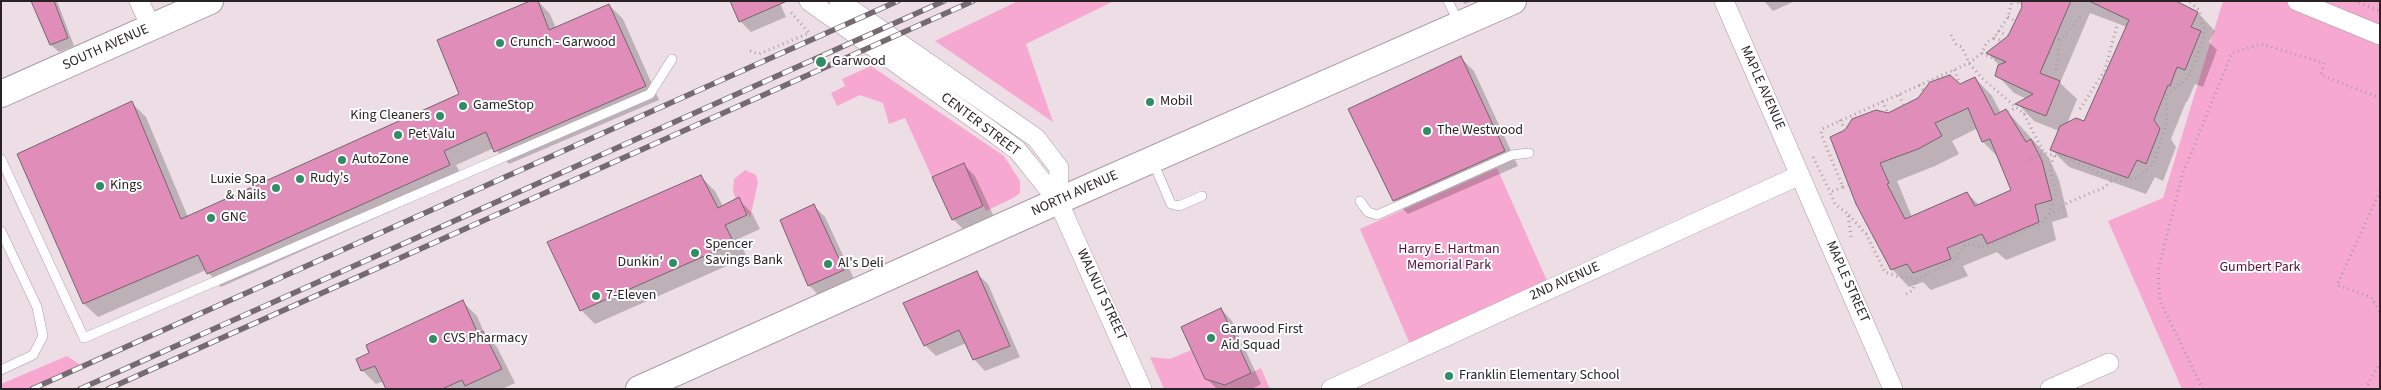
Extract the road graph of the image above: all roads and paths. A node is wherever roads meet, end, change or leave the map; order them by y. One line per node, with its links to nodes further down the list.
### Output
1 (139, 1): 20 (street)
2 (210, 1): 20 (main road, SOUTH AVENUE)
3 (809, 1): 64 (street, CENTER STREET)
4 (840, 1): 64 (street, CENTER STREET)
5 (1448, 1): 18 (lane)
6 (1513, 1): 18 (main road, NORTH AVENUE)
7 (1724, 1): 58 (street, MAPLE AVENUE)
8 (2013, 1): 12 (path); 16 (path)
9 (2189, 1): 59 (path)
10 (2297, 1): 25 (street)
11 (2354, 1): 14 (path)
12 (2021, 4)
13 (789, 10): 29 (path)
14 (2380, 11)
15 (2081, 16): 27 (path)
16 (2008, 17): 17 (path); 21 (path)
17 (2015, 21)
18 (1460, 25): 56 (main road, NORTH AVENUE)
19 (2118, 26): 45 (path)
20 (151, 28): 39 (main road, SOUTH AVENUE)
21 (1998, 31): 24 (path); 26 (path)
22 (1951, 35): 33 (path)
23 (2049, 35): 27 (path)
24 (2008, 36)
25 (2380, 36)
26 (1994, 38): 28 (path); 30 (path)
27 (2060, 40): 35 (path)
28 (2002, 41)
29 (750, 51)
30 (1982, 53): 32 (path); 33 (path)
31 (672, 58): 55 (lane)
32 (1999, 61)
33 (1969, 63): 34 (path); 43 (path)
34 (1954, 70): 36 (path); 37 (path)
35 (2056, 70)
36 (1960, 84)
37 (1919, 85): 38 (path); 40 (path)
38 (1924, 90)
39 (1, 94)
40 (1899, 95): 42 (path); 48 (path)
41 (2380, 98): 83 (path)
42 (1882, 101): 47 (path); 50 (path)
43 (2015, 108): 46 (path); 49 (path)
44 (2029, 109): 49 (path)
45 (2080, 109)
46 (2008, 112)
47 (1888, 113)
48 (1908, 114)
49 (2024, 114): 53 (path)
50 (1840, 120): 51 (path); 61 (path)
51 (1845, 130)
52 (1529, 153): 65 (lane)
53 (2044, 153): 54 (path); 57 (path)
54 (2054, 156): 59 (path); 67 (path)
55 (1, 159)
56 (1152, 161): 63 (lane); 64 (main road, NORTH AVENUE)
57 (2027, 161)
58 (1800, 175): 80 (street, 2ND AVENUE); 81 (street, MAPLE STREET)
59 (2113, 179): 67 (path)
60 (1848, 184): 61 (path)
61 (1843, 187): 66 (path)
62 (2380, 191): 74 (path)
63 (1202, 196)
64 (1058, 201): 78 (main road, NORTH AVENUE); 79 (street, WALNUT STREET)
65 (1360, 202)
66 (1848, 214): 70 (path); 71 (path)
67 (2049, 214): 72 (path)
68 (1, 231): 77 (lane)
69 (1871, 232): 70 (path)
70 (1866, 234): 72 (path)
71 (1850, 237)
72 (1917, 279): 73 (path)
73 (1906, 294)
74 (2380, 313)
75 (2109, 363): 82 (street)
76 (2380, 364): 84 (path)
77 (2, 367)
78 (639, 389)
79 (1142, 389)
80 (1331, 389)
81 (1893, 389)
82 (2050, 389)
83 (2203, 389)
84 (2365, 389)

